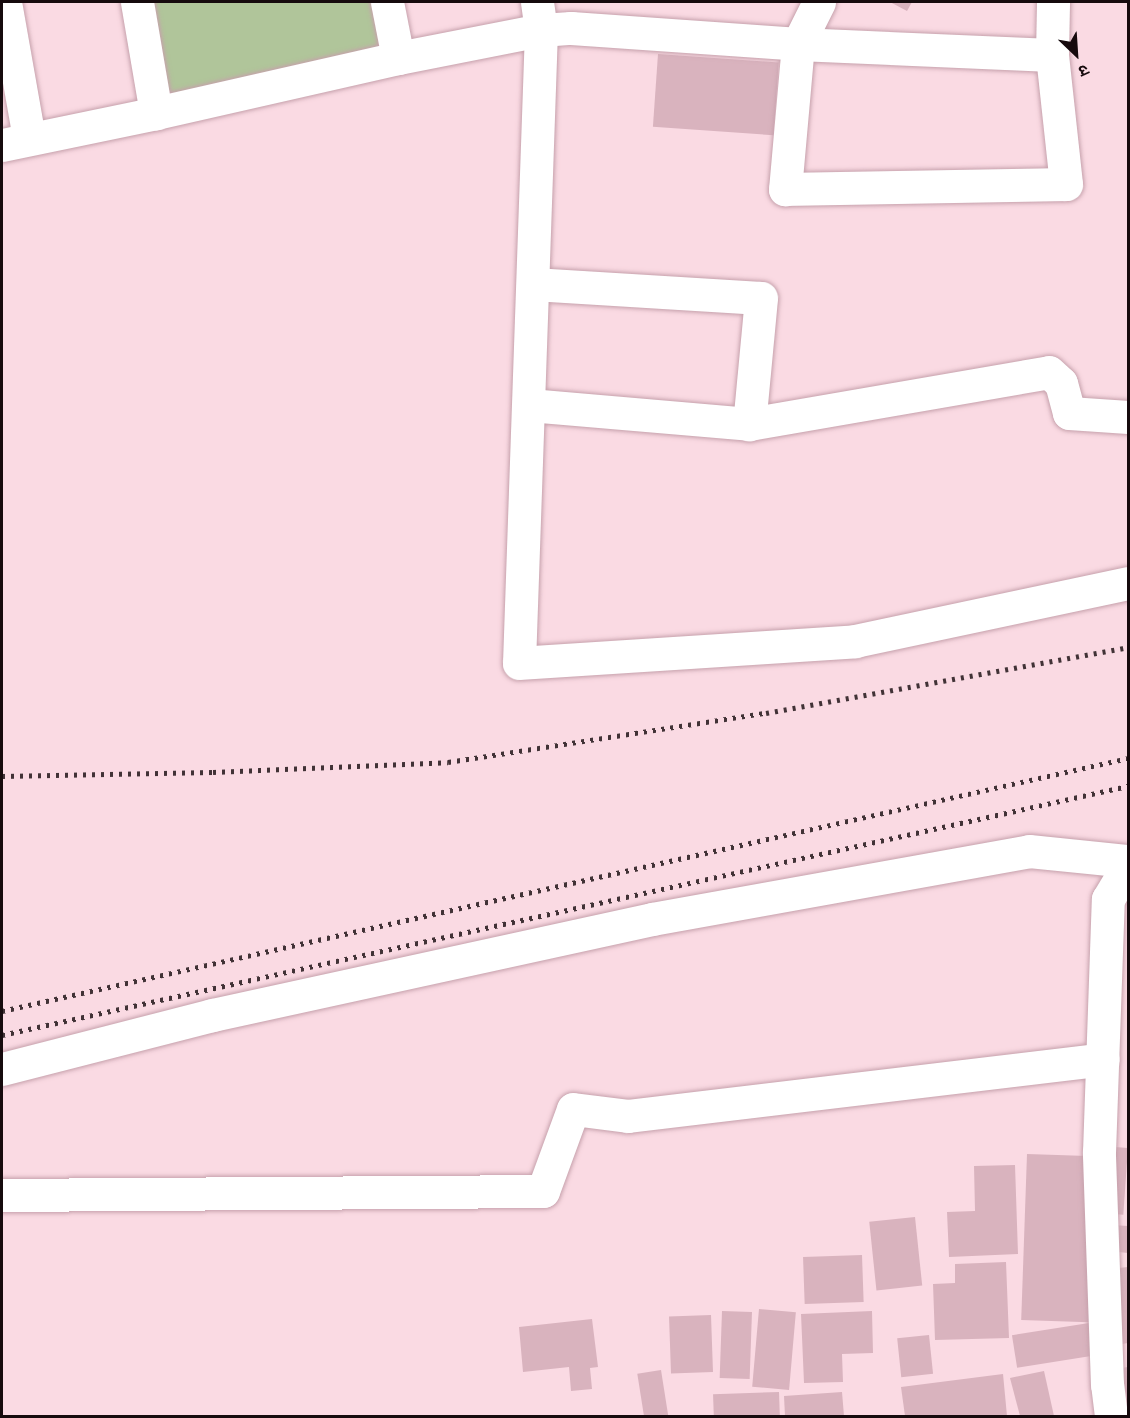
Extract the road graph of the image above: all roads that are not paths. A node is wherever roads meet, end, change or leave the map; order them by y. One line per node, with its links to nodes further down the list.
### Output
1 (4, 2): 12 (street)
2 (137, 2): 11 (street)
3 (387, 2): 10 (street)
4 (590, 2): 7 (street)
5 (819, 2): 8 (street)
6 (1053, 2): 9 (street)
7 (549, 20): 8 (street); 10 (street); 13 (street)
8 (798, 44): 9 (street); 9 (street)
9 (1052, 56)
10 (398, 58): 11 (street)
11 (156, 113): 12 (street)
12 (15, 141)
13 (532, 284): 14 (street); 16 (street)
14 (529, 405): 16 (street); 17 (street)
15 (1128, 417): 16 (street)
16 (749, 424)
17 (1128, 583)
18 (1128, 861): 21 (street)
19 (1128, 866): 20 (street)
20 (1103, 1059): 22 (street); 23 (street)
21 (2, 1069)
22 (2, 1196)
23 (1111, 1416)

